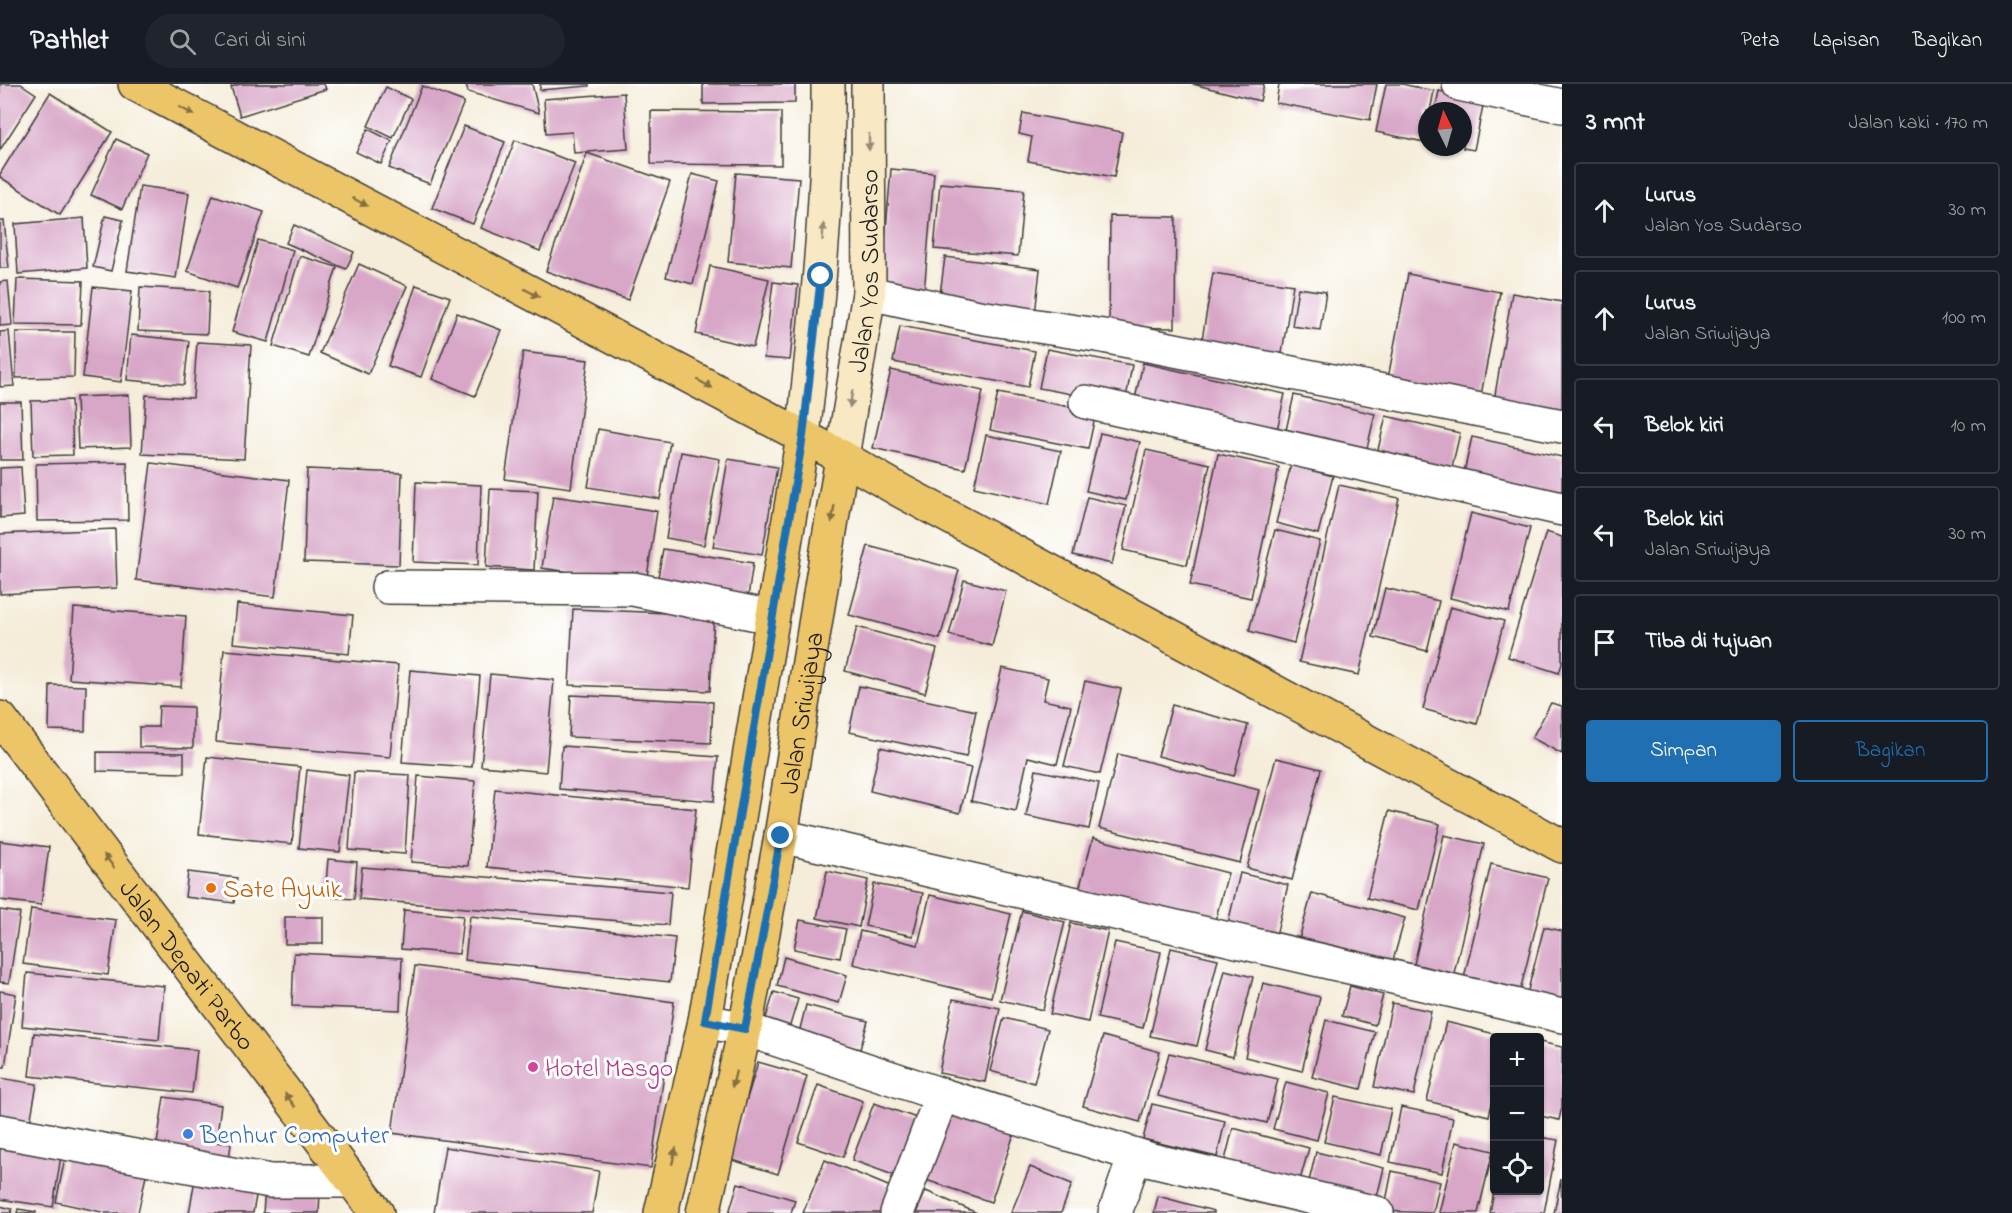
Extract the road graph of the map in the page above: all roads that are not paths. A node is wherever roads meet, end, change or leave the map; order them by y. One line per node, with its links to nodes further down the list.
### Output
1 (135, 84): 9 (main road, one-way to 9)
2 (828, 84): 9 (main road, Jalan Yos Sudarso, one-way to 2)
3 (868, 84): 6 (main road, Jalan Yos Sudarso, one-way to 6)
4 (1459, 84): 5 (street)
5 (1562, 106)
6 (869, 293): 8 (street); 10 (main road, Jalan Yos Sudarso, one-way to 10)
7 (1086, 402): 11 (street)
8 (1562, 426)
9 (803, 436): 10 (main road); 13 (main road, Jalan Sriwijaya)
10 (842, 457): 15 (main road, Jalan Sriwijaya, one-way to 15); 16 (main road)
11 (1562, 509)
12 (388, 587): 13 (street)
13 (772, 617): 18 (main road, Jalan Sriwijaya)
14 (0, 718): 23 (main road, Jalan Depati Parbo, one-way to 14)
15 (781, 836): 17 (street); 19 (main road, Jalan Sriwijaya)
16 (1562, 846)
17 (1562, 1016)
18 (705, 1021): 19 (street); 25 (main road, Jalan Sriwijaya, one-way to 18)
19 (745, 1029): 20 (street); 26 (main road, Jalan Sriwijaya, one-way to 26)
20 (942, 1095): 22 (street); 27 (street)
21 (0, 1131): 23 (street)
22 (1135, 1155): 28 (street); 29 (street)
23 (353, 1181): 24 (main road, Jalan Depati Parbo)
24 (377, 1213)
25 (661, 1213)
26 (703, 1213)
27 (897, 1213)
28 (1115, 1213)
29 (1377, 1213)

